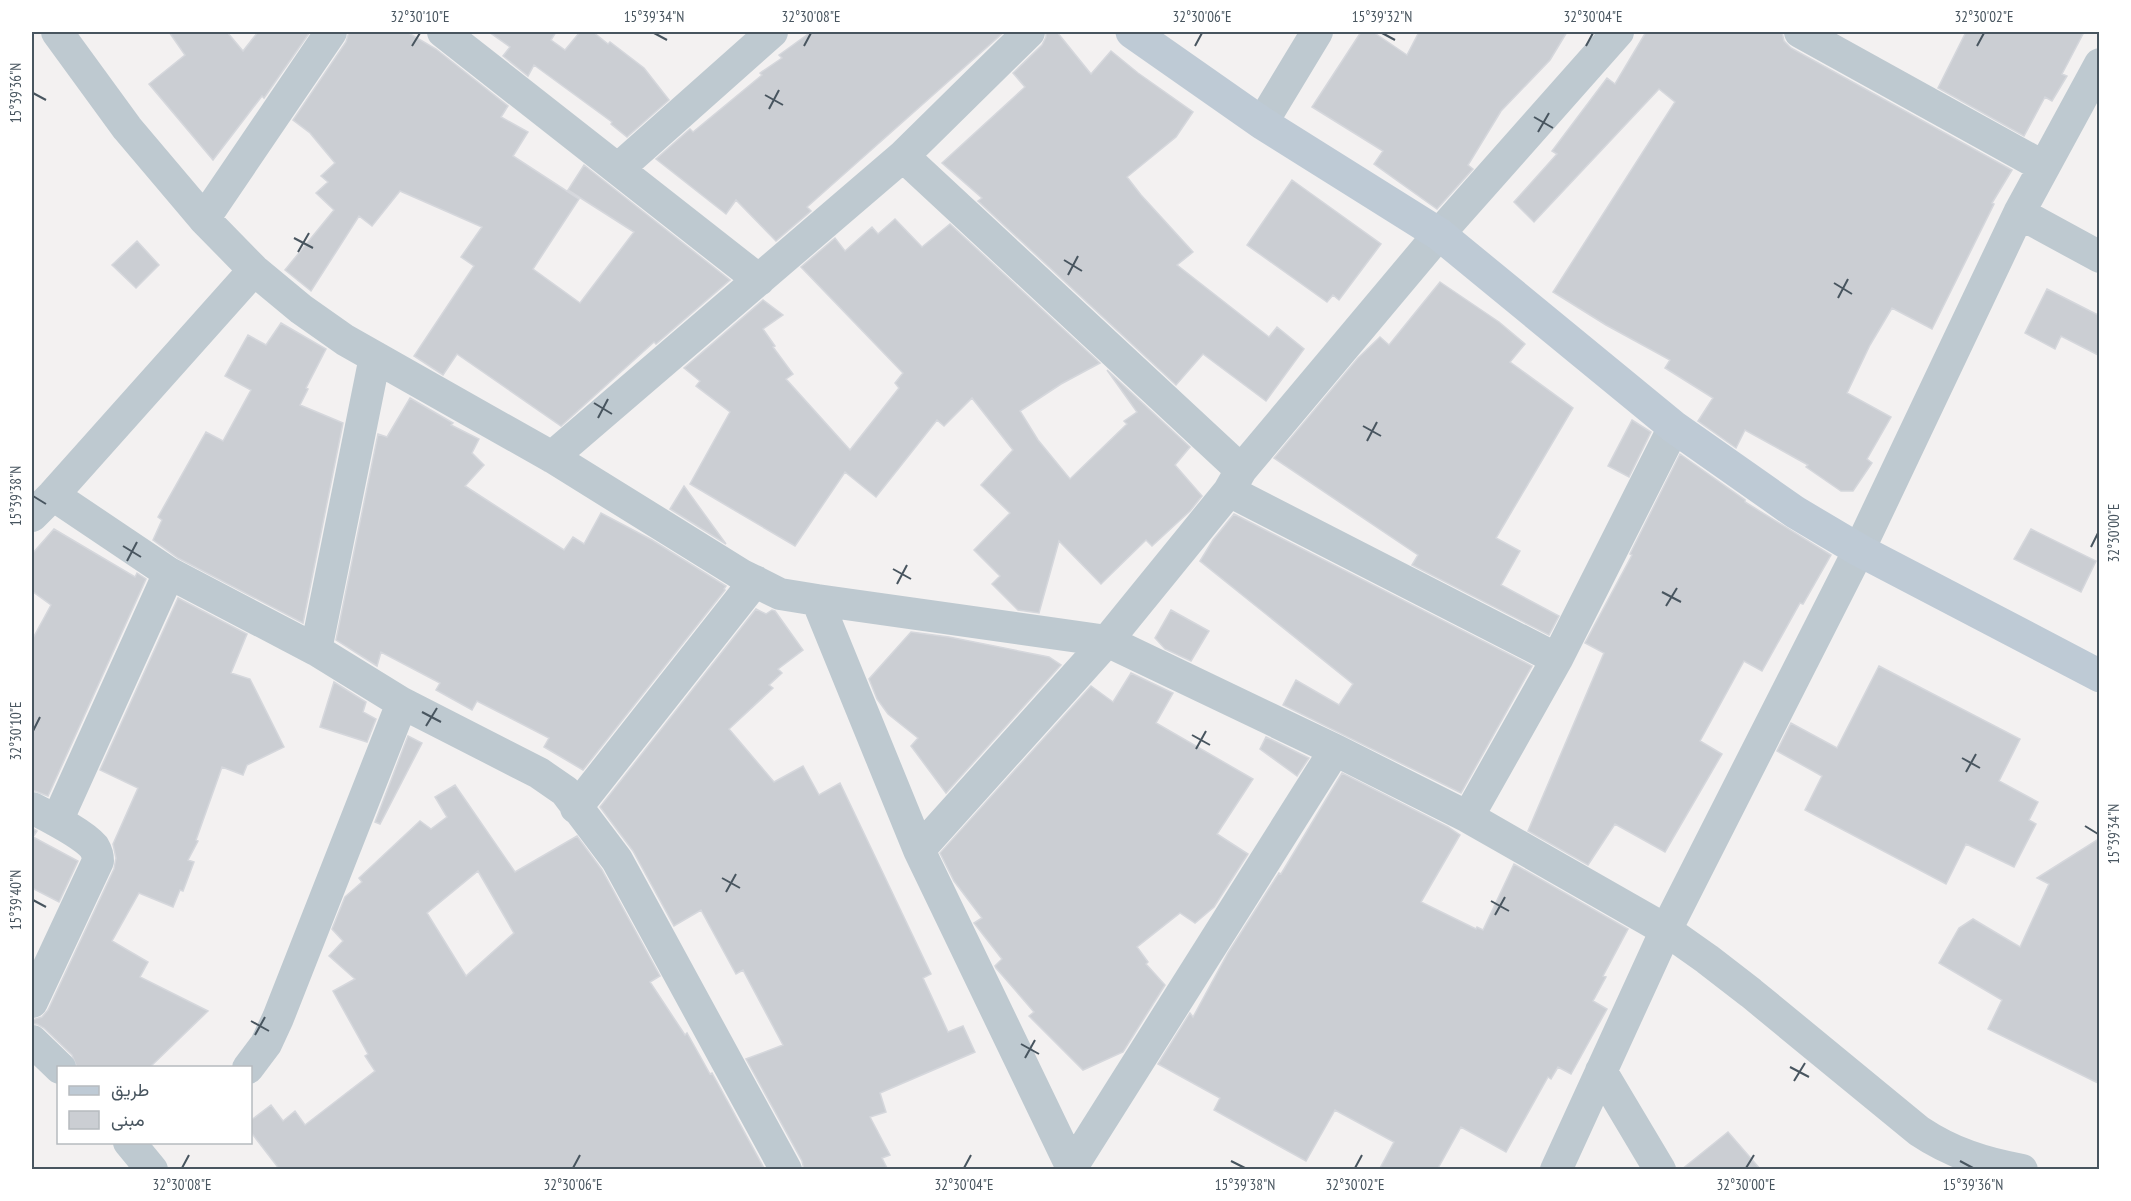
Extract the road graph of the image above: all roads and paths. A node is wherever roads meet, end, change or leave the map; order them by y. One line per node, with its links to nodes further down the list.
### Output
1 (57, 32): 16 (street)
2 (331, 32): 16 (street)
3 (443, 32): 13 (street)
4 (772, 32): 13 (street)
5 (1029, 32): 12 (street)
6 (1132, 32): 11 (street)
7 (1317, 32): 11 (street)
8 (1618, 32): 17 (street)
9 (1800, 32): 14 (street)
10 (2100, 64): 14 (street)
11 (1262, 123): 17 (street)
12 (903, 156): 20 (street); 24 (street)
13 (619, 168): 20 (street)
14 (2044, 168): 15 (street)
15 (2019, 213): 18 (street); 26 (street)
16 (204, 219): 19 (street)
17 (1439, 234): 22 (street); 24 (street)
18 (2100, 257)
19 (254, 270): 21 (street); 25 (street)
20 (759, 280): 23 (street)
21 (375, 357): 23 (street); 31 (street)
22 (1674, 427): 26 (street); 32 (street)
23 (552, 457): 28 (street)
24 (1235, 481): 30 (street); 32 (street)
25 (42, 505): 27 (street)
26 (1859, 550): 33 (street); 40 (street)
27 (169, 573): 31 (street); 37 (street)
28 (754, 581): 29 (street); 36 (street)
29 (817, 600): 30 (street); 39 (street)
30 (1107, 641): 35 (street); 39 (street)
31 (316, 650): 34 (street)
32 (1557, 659): 38 (street)
33 (2100, 676)
34 (402, 703): 36 (street); 44 (street)
35 (1335, 750): 38 (street); 46 (street)
36 (576, 808): 47 (street)
37 (44, 815): 41 (street)
38 (1468, 817): 40 (street)
39 (919, 850): 46 (street)
40 (1666, 930): 45 (street); 50 (street)
41 (32, 1002)
42 (32, 1041): 43 (street)
43 (58, 1066)
44 (250, 1066)
45 (1601, 1071): 48 (street); 49 (street)
46 (1073, 1168)
47 (786, 1170)
48 (1556, 1170)
49 (1660, 1170)
50 (2022, 1170)

